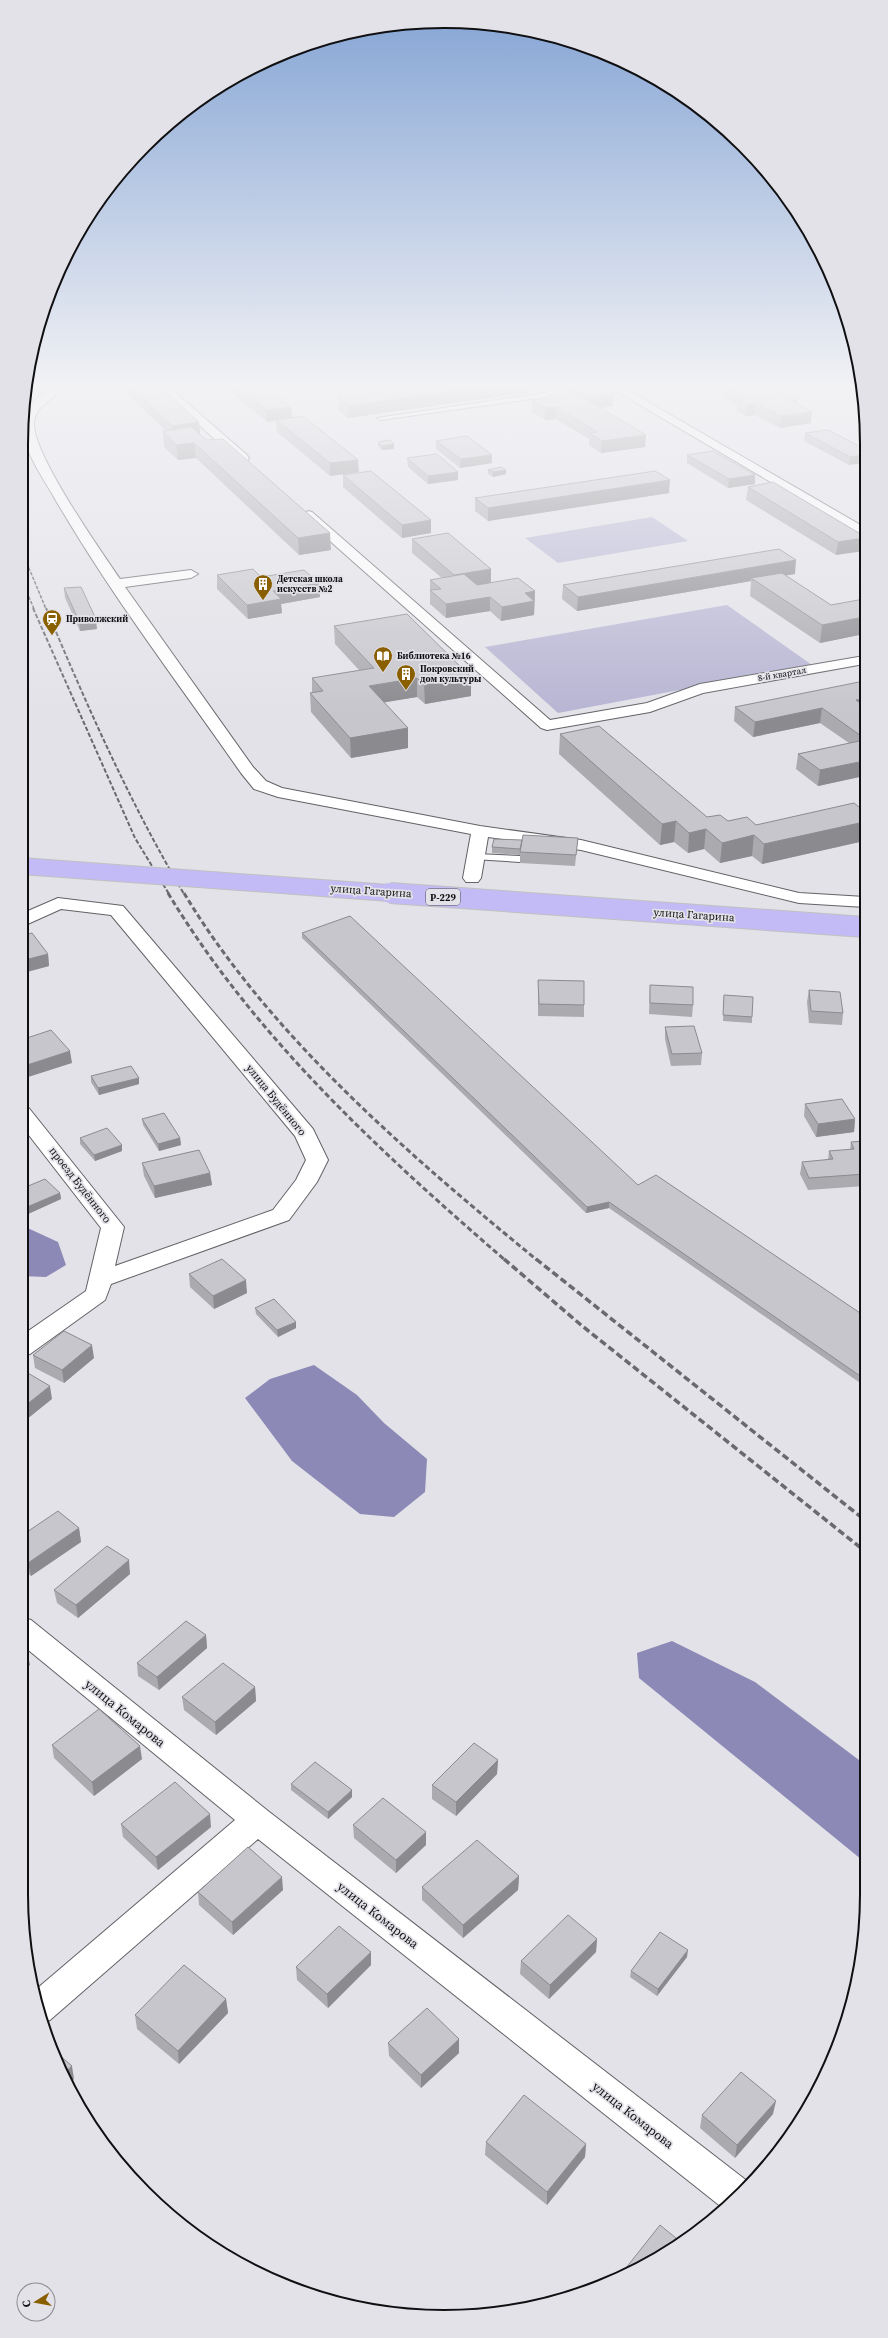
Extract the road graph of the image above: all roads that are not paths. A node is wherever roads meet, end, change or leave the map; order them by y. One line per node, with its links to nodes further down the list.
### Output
1 (61, 497): 6 (street)
2 (804, 497): 4 (street)
3 (295, 504): 7 (street, 8-й квартал)
4 (860, 530)
5 (191, 574): 6 (street)
6 (116, 584): 8 (street)
7 (860, 661)
8 (480, 831): 9 (street); 13 (street)
9 (476, 857): 10 (lane); 12 (street)
10 (520, 860)
11 (28, 867): 15 (main road, улица Гагарина / Р-229, bridge)
12 (472, 878)
13 (860, 902)
14 (28, 918): 17 (street, улица Будённого)
15 (860, 927)
16 (28, 1120): 17 (street, проезд Будённого)
17 (100, 1280): 18 (street, проезд Будённого)
18 (28, 1343)
19 (28, 1634): 20 (street, улица Комарова)
20 (257, 1820): 21 (street); 22 (street, улица Комарова)
21 (43, 2005)
22 (733, 2193)

